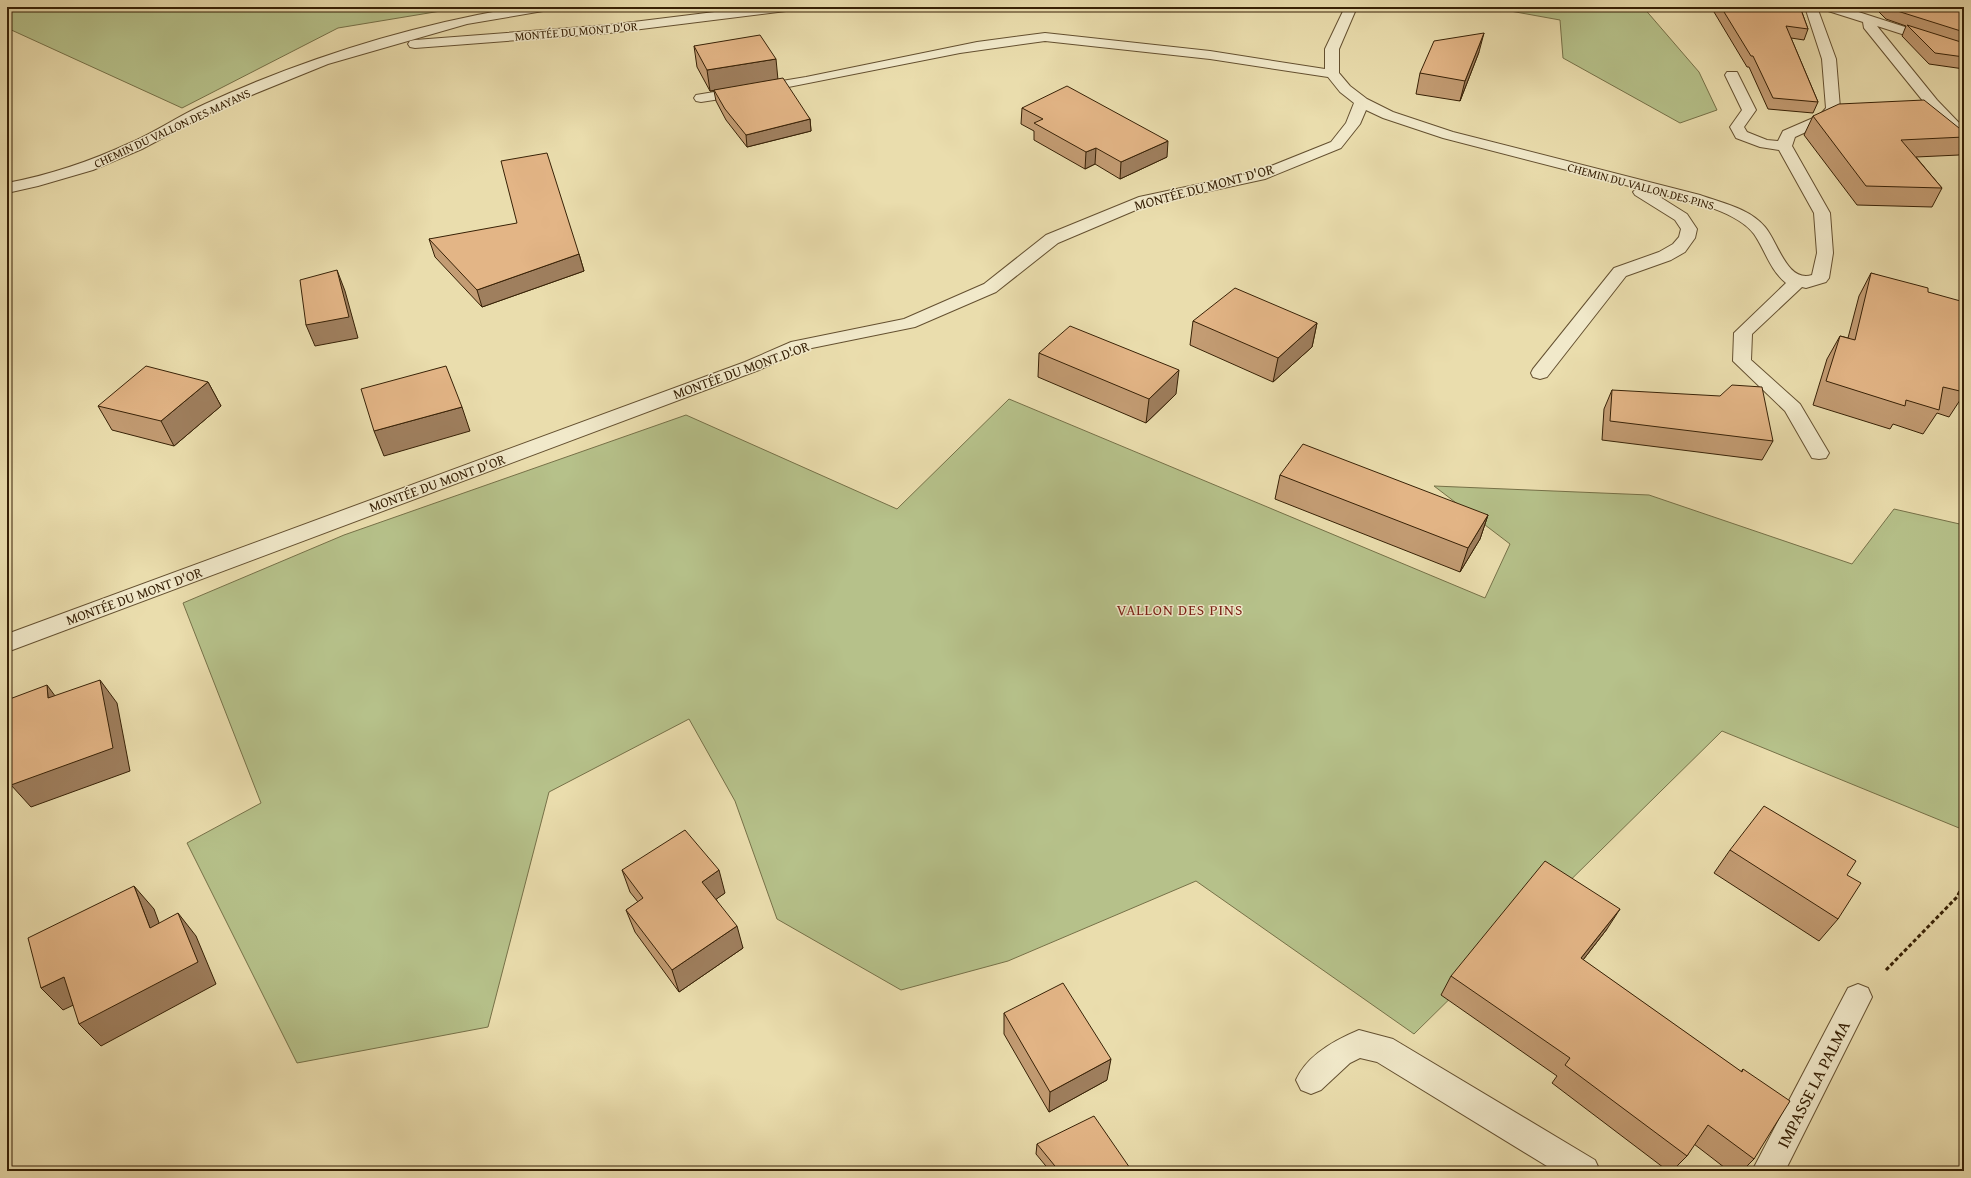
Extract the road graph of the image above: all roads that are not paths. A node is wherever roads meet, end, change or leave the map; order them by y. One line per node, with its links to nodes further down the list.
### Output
1 (542, 7): 7 (street, CHEMIN DU VALLON DES MAYANS)
2 (786, 7): 7 (street, MONTÉE DU MONT D'OR)
3 (1351, 7): 9 (street)
4 (1811, 7): 14 (street)
5 (1830, 7): 6 (street)
6 (1870, 19): 8 (street); 13 (street)
7 (366, 48): 16 (street, CHEMIN DU VALLON DES MAYANS)
8 (1964, 50)
9 (1332, 74): 11 (street); 12 (street)
10 (1732, 75): 14 (street)
11 (701, 98)
12 (1362, 102): 15 (street, CHEMIN DU VALLON DES PINS); 20 (street, MONTÉE DU MONT D'OR)
13 (1964, 138)
14 (1784, 146): 17 (street)
15 (1615, 178): 17 (street, CHEMIN DU VALLON DES PINS); 18 (street)
16 (7, 188)
17 (1797, 282): 19 (street)
18 (1540, 373)
19 (1819, 453)
20 (7, 643)
21 (1858, 997): 24 (street, IMPASSE LA PALMA)
22 (1311, 1080): 23 (street)
23 (1584, 1171)
24 (1768, 1171)

